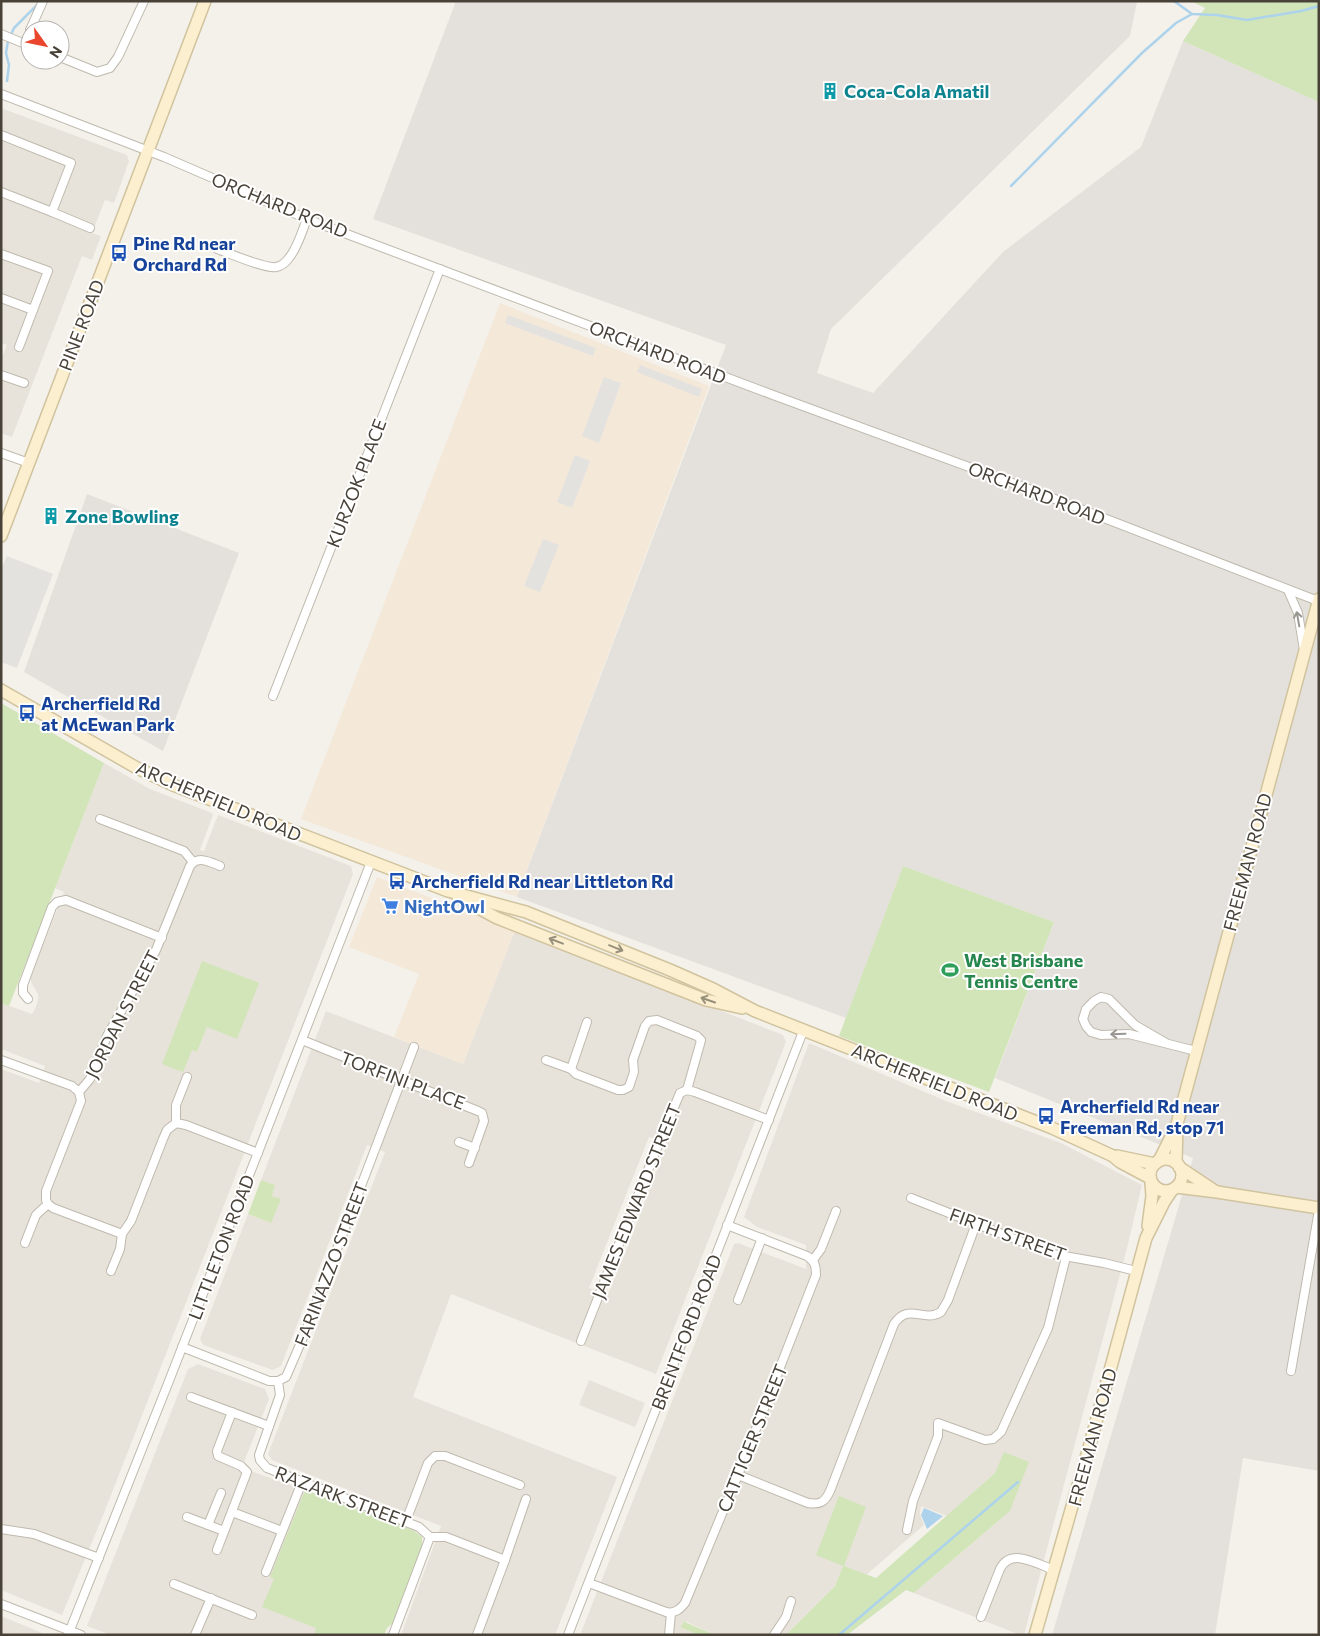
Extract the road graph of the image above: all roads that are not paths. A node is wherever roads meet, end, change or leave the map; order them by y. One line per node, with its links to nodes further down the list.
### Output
1 (43, 1): 4 (street)
2 (144, 1): 7 (street)
3 (204, 1): 10 (main road, PINE ROAD)
4 (34, 20)
5 (1, 34): 6 (street)
6 (20, 41)
7 (70, 62)
8 (1, 94): 10 (street, ORCHARD ROAD)
9 (1, 135): 12 (street)
10 (148, 150): 13 (street, ORCHARD ROAD); 24 (main road, PINE ROAD)
11 (1, 192): 12 (street)
12 (52, 212): 14 (street)
13 (307, 218): 15 (street); 17 (street, ORCHARD ROAD)
14 (90, 228)
15 (216, 249)
16 (1, 254): 19 (street)
17 (440, 269): 26 (street, ORCHARD ROAD); 30 (street, KURZOK PLACE)
18 (1, 298): 19 (street)
19 (33, 310): 20 (street)
20 (19, 347)
21 (1, 375): 22 (street)
22 (24, 384)
23 (1, 453): 24 (street)
24 (29, 462): 25 (main road, PINE ROAD)
25 (1, 536)
26 (1288, 590): 27 (street, ORCHARD ROAD); 28 (street, one-way to 26)
27 (1318, 600): 28 (main road, FREEMAN ROAD)
28 (1304, 650): 44 (main road, FREEMAN ROAD)
29 (1, 690): 33 (main road, ARCHERFIELD ROAD)
30 (273, 696)
31 (100, 819): 32 (street)
32 (193, 862): 34 (street); 36 (street, JORDAN STREET)
33 (371, 862): 35 (main road, ARCHERFIELD ROAD); 41 (street, LITTLETON ROAD)
34 (220, 866)
35 (448, 891): 38 (main road, ARCHERFIELD ROAD, one-way to 38); 38 (main road, ARCHERFIELD ROAD, one-way to 35)
36 (162, 938): 37 (street); 51 (street, JORDAN STREET)
37 (28, 999)
38 (755, 1011): 40 (main road, ARCHERFIELD ROAD)
39 (587, 1022): 47 (street)
40 (804, 1030): 52 (street, BRENTFORD ROAD); 58 (main road, ARCHERFIELD ROAD)
41 (302, 1040): 49 (street, TORFINI PLACE); 57 (street, LITTLETON ROAD)
42 (1166, 1042): 42 (street, one-way to 42); 44 (street)
43 (414, 1047): 49 (street, FARINAZZO STREET)
44 (1196, 1052): 54 (main road, FREEMAN ROAD)
45 (1, 1060): 51 (street)
46 (546, 1060): 47 (street)
47 (571, 1069): 50 (street)
48 (187, 1077): 53 (street)
49 (402, 1080): 56 (street, TORFINI PLACE); 83 (street, FARINAZZO STREET)
50 (687, 1090): 52 (street, JAMES EDWARD STREET); 80 (street, JAMES EDWARD STREET)
51 (79, 1092): 66 (street, JORDAN STREET)
52 (769, 1120): 70 (street, BRENTFORD ROAD)
53 (176, 1123): 57 (street); 71 (street)
54 (1178, 1124): 59 (main road, FREEMAN ROAD); 61 (main road, FREEMAN ROAD)
55 (459, 1142): 56 (street)
56 (475, 1148): 60 (street, TORFINI PLACE)
57 (258, 1152): 81 (street, LITTLETON ROAD)
58 (1113, 1156): 59 (main road, ARCHERFIELD ROAD); 62 (main road, ARCHERFIELD ROAD)
59 (1157, 1162): 61 (main road); 62 (main road)
60 (469, 1163)
61 (1178, 1165): 63 (main road); 64 (main road)
62 (1151, 1180): 63 (main road); 73 (main road, FREEMAN ROAD)
63 (1174, 1189): 64 (main road); 73 (main road, FREEMAN ROAD)
64 (1217, 1192): 67 (main road)
65 (911, 1198): 69 (street, FIRTH STREET)
66 (48, 1204): 71 (street); 74 (street)
67 (1319, 1209): 82 (street)
68 (836, 1211): 76 (street)
69 (976, 1224): 75 (street, FIRTH STREET); 87 (street)
70 (727, 1225): 72 (street); 106 (street, BRENTFORD ROAD)
71 (122, 1234): 77 (street)
72 (762, 1238): 76 (street); 79 (street)
73 (1146, 1238): 78 (main road, FREEMAN ROAD)
74 (25, 1243)
75 (1066, 1257): 78 (street, FIRTH STREET); 97 (street)
76 (813, 1260): 87 (street, CATTIGER STREET)
77 (111, 1271)
78 (1136, 1271): 104 (main road, FREEMAN ROAD)
79 (738, 1300)
80 (581, 1341)
81 (182, 1347): 83 (street); 102 (street, LITTLETON ROAD)
82 (1291, 1371)
83 (278, 1381): 86 (street, RAZARK STREET)
84 (191, 1397): 85 (street)
85 (232, 1412): 86 (street); 92 (street)
86 (269, 1426): 88 (street, RAZARK STREET)
87 (738, 1475): 111 (street, CATTIGER STREET)
88 (302, 1482): 94 (street, RAZARK STREET); 99 (street)
89 (520, 1485): 94 (street)
90 (220, 1493): 95 (street)
91 (526, 1499): 103 (street)
92 (232, 1512): 98 (street); 99 (street)
93 (187, 1517): 95 (street)
94 (406, 1521): 100 (street, RAZARK STREET)
95 (208, 1525): 98 (street)
96 (1, 1529): 102 (street)
97 (907, 1530)
98 (224, 1531): 101 (street)
99 (282, 1531): 105 (street)
100 (430, 1537): 103 (street, RAZARK STREET); 117 (street)
101 (217, 1550)
102 (99, 1558): 114 (street, LITTLETON ROAD)
103 (505, 1560): 118 (street)
104 (1054, 1570): 113 (street); 122 (main road, FREEMAN ROAD)
105 (266, 1572)
106 (589, 1583): 111 (street); 119 (street, BRENTFORD ROAD)
107 (174, 1584): 108 (street)
108 (211, 1598): 112 (street); 116 (street)
109 (791, 1601): 121 (street)
110 (1, 1604): 114 (street)
111 (672, 1613): 120 (street)
112 (252, 1615)
113 (981, 1617)
114 (69, 1633): 115 (street)
115 (81, 1635)
116 (195, 1635)
117 (393, 1635)
118 (477, 1635)
119 (568, 1635)
120 (670, 1635)
121 (774, 1635)
122 (1035, 1635)

